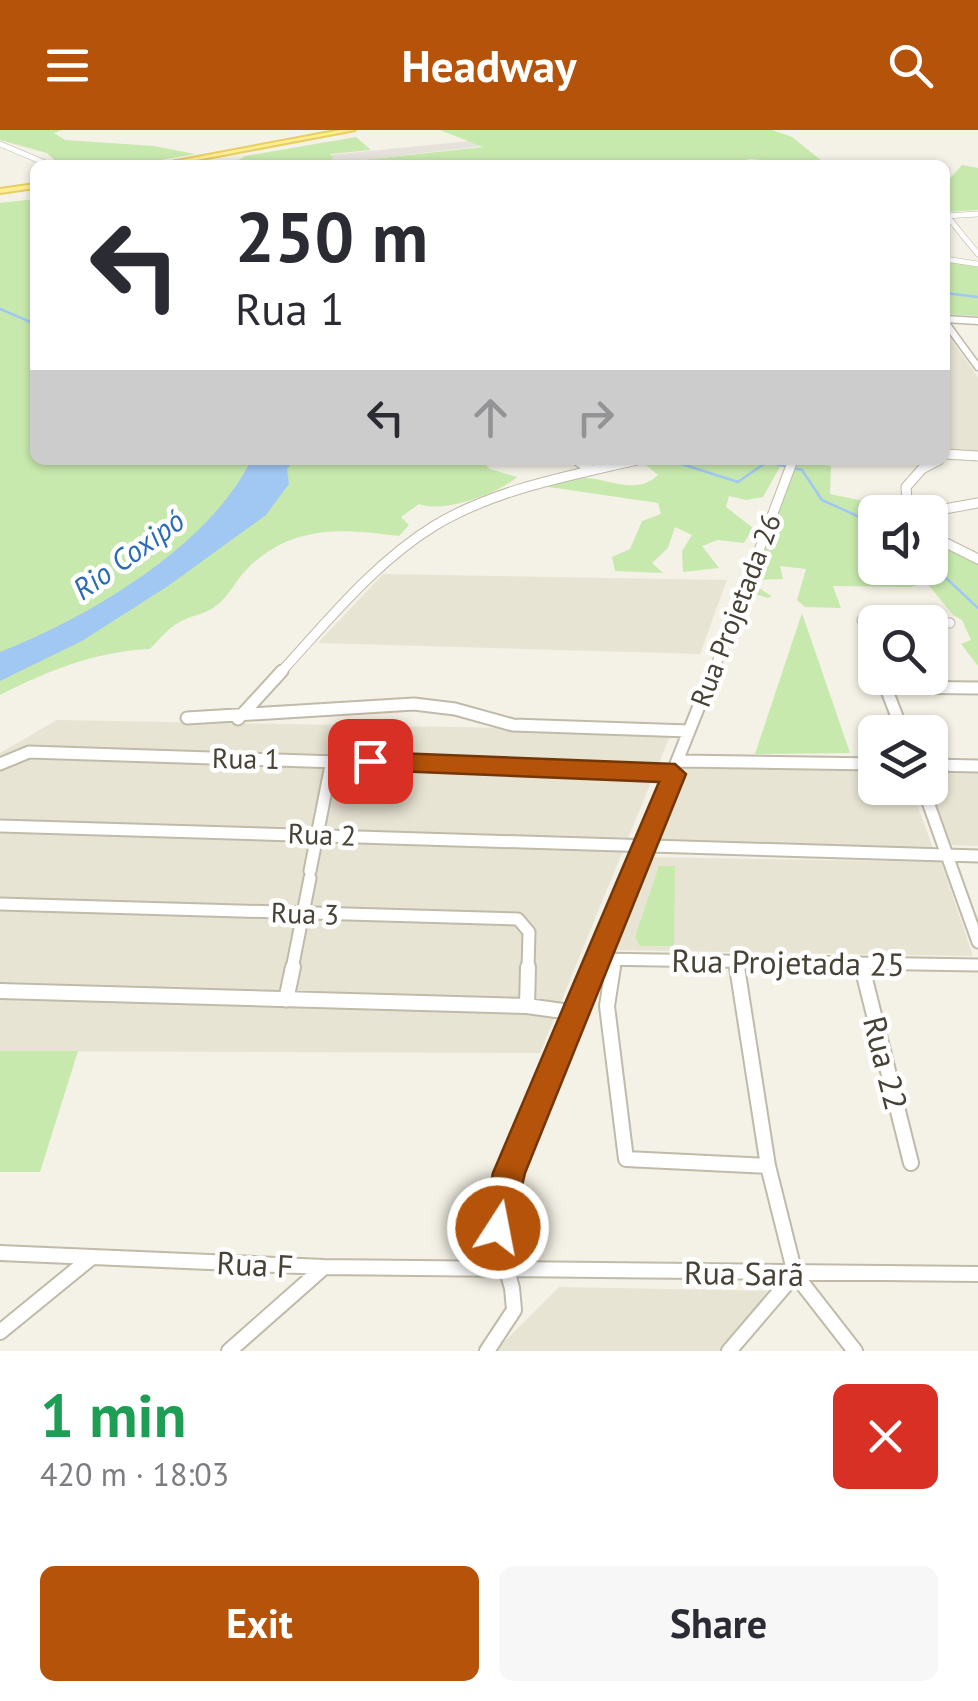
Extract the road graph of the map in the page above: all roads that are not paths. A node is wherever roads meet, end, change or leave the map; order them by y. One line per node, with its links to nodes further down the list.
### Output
1 (352, 130): 3 (main road)
2 (366, 130): 3 (main road)
3 (299, 141): 5 (main road)
4 (0, 144): 6 (street)
5 (235, 153): 7 (main road); 8 (main road)
6 (38, 160)
7 (190, 160)
8 (205, 160)
9 (30, 188): 10 (main road)
10 (13, 194): 11 (main road); 12 (main road)
11 (0, 195)
12 (30, 195)
13 (978, 214): 14 (street)
14 (950, 216)
15 (950, 221): 16 (street)
16 (978, 254)
17 (950, 260): 18 (street)
18 (978, 264)
19 (978, 320): 20 (street)
20 (950, 321)
21 (950, 328): 22 (street)
22 (978, 367)
23 (950, 456): 24 (street)
24 (978, 456)
25 (583, 465): 29 (street)
26 (614, 465): 29 (street)
27 (791, 465): 39 (street, Rua Projetada 26)
28 (929, 465): 30 (street)
29 (590, 470): 38 (street)
30 (907, 495)
31 (978, 503): 32 (street)
32 (948, 508)
33 (948, 544): 34 (street)
34 (978, 558)
35 (948, 686): 36 (street)
36 (978, 688)
37 (187, 718): 38 (street)
38 (238, 719): 39 (street)
39 (690, 731): 45 (street, Rua Projetada 26)
40 (332, 760): 41 (street, Rua 1); 45 (street, Rua 1); 48 (street)
41 (0, 764)
42 (858, 764): 45 (street, Rua 1)
43 (948, 765): 44 (street)
44 (978, 766)
45 (677, 767): 49 (street, Rua Projetada 26)
46 (929, 805): 50 (street)
47 (0, 826): 48 (street, Rua 2)
48 (317, 833): 49 (street, Rua 2); 53 (street)
49 (644, 848): 50 (street, Rua 2); 55 (street, Rua Projetada 26)
50 (946, 856): 51 (street, Rua 2); 54 (street)
51 (978, 856)
52 (0, 904): 53 (street, Rua 3)
53 (303, 913): 61 (street); 62 (street, Rua 3)
54 (978, 942)
55 (597, 959): 56 (street, Rua Projetada 25); 63 (street, Rua Projetada 26)
56 (614, 960): 57 (street, Rua Projetada 25); 65 (street)
57 (736, 962): 58 (street, Rua Projetada 25); 65 (street)
58 (861, 963): 59 (street, Rua Projetada 25); 64 (street, Rua 22)
59 (978, 965)
60 (0, 990): 61 (street)
61 (286, 1000): 62 (street)
62 (526, 1006): 63 (street)
63 (578, 1013): 69 (street, Rua Projetada 26)
64 (911, 1163)
65 (768, 1166): 70 (street)
66 (0, 1252): 67 (street, Rua F)
67 (93, 1257): 68 (street, Rua F); 72 (street)
68 (324, 1267): 69 (street, Rua F); 73 (street)
69 (510, 1270): 70 (street, Rua Sarã); 74 (street, Rua Projetada 26)
70 (795, 1274): 71 (street, Rua Sarã); 75 (street); 76 (street)
71 (978, 1274)
72 (0, 1332)
73 (229, 1351)
74 (487, 1351)
75 (729, 1351)
76 (855, 1351)

